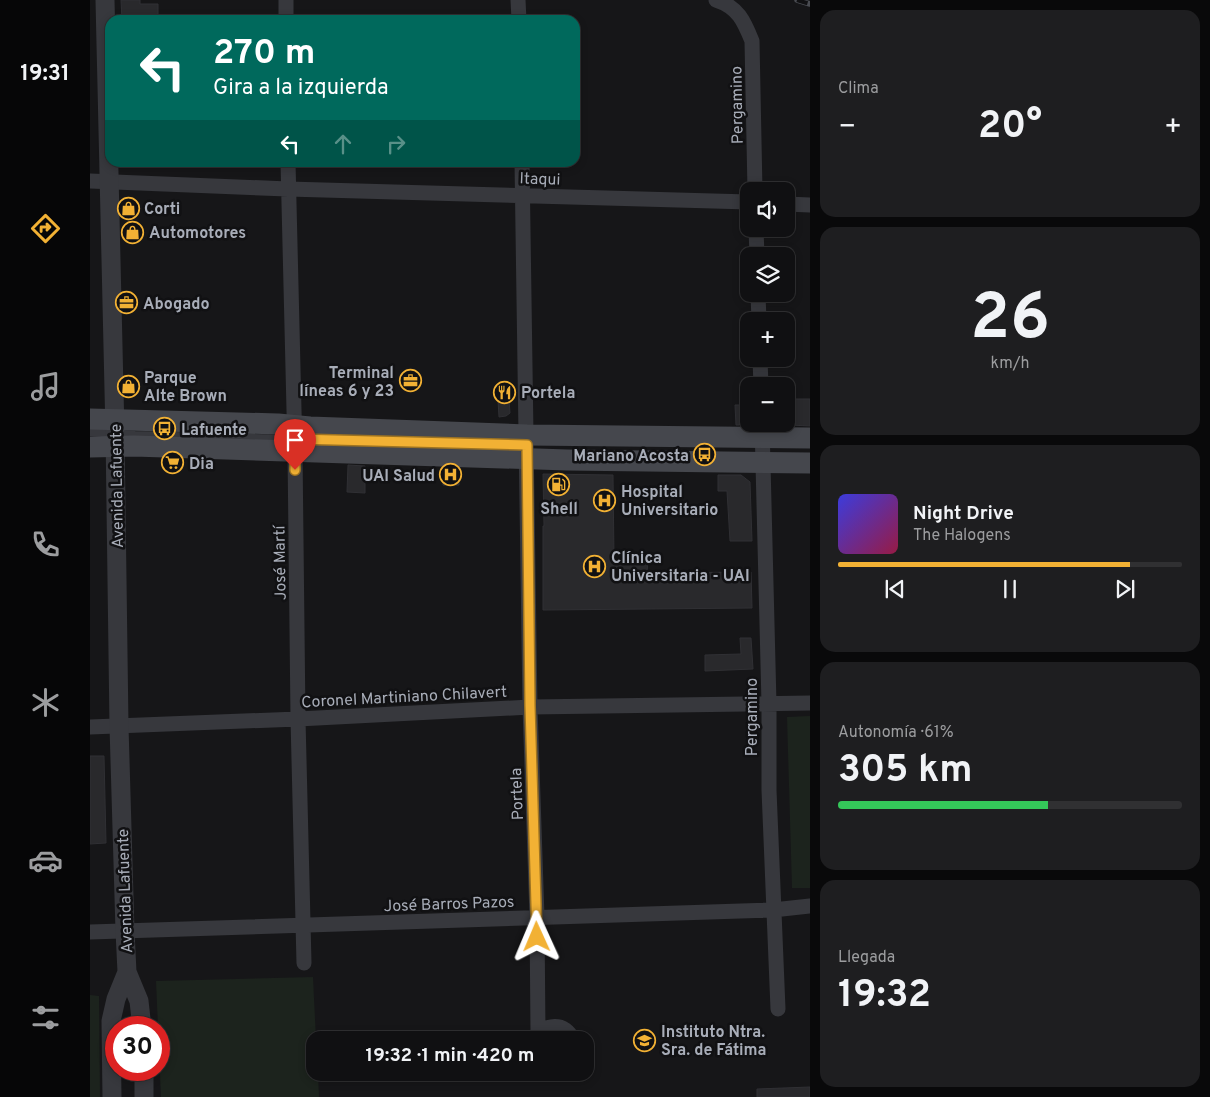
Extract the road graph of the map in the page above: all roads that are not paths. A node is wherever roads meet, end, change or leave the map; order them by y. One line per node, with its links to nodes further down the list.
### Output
1 (105, 0): 5 (street, Avenida Lafuente)
2 (286, 0): 6 (street)
3 (518, 0): 7 (street)
4 (716, 0): 13 (street, Pergamino)
5 (105, 15)
6 (286, 15)
7 (519, 15)
8 (109, 167): 12 (street, Avenida Lafuente)
9 (288, 167): 14 (street, José Martí)
10 (522, 167): 15 (street, Portela)
11 (90, 181): 12 (street, Itaqui)
12 (109, 181): 14 (street, Itaqui); 20 (street, Avenida Lafuente)
13 (754, 182)
14 (288, 189): 15 (street, Itaqui); 21 (street, José Martí)
15 (523, 195): 16 (street, Itaqui); 23 (street, Portela)
16 (740, 202)
17 (795, 204): 18 (street)
18 (810, 205)
19 (91, 432): 20 (main road)
20 (115, 433): 21 (main road); 30 (street, Avenida Lafuente)
21 (294, 438): 23 (main road); 29 (street, José Martí)
22 (810, 438): 24 (main road)
23 (529, 446): 24 (main road); 28 (street, Portela)
24 (763, 446): 25 (main road); 27 (street, Pergamino)
25 (810, 463)
26 (810, 703): 27 (street, Coronel Martiniano Chilavert)
27 (769, 704): 28 (street, Coronel Martiniano Chilavert); 33 (street, Pergamino)
28 (530, 706): 29 (street, Coronel Martiniano Chilavert); 34 (street, Portela)
29 (298, 719): 30 (street, Coronel Martiniano Chilavert); 35 (street, José Martí)
30 (119, 726): 31 (street, Coronel Martiniano Chilavert); 36 (street, Avenida Lafuente)
31 (90, 727)
32 (810, 906): 33 (street, José Barros Pazos)
33 (773, 910): 34 (street, José Barros Pazos); 40 (street, Pergamino)
34 (537, 917): 35 (street, José Barros Pazos); 42 (street, Portela)
35 (303, 926): 36 (street, José Barros Pazos); 38 (street, José Martí)
36 (125, 931): 37 (street, José Barros Pazos); 39 (street, Avenida Lafuente)
37 (90, 932)
38 (304, 963)
39 (127, 972): 41 (street, Avenida Lafuente); 46 (street, Avenida Lafuente)
40 (778, 1009)
41 (141, 1016)
42 (536, 1031)
43 (543, 1031): 44 (street, Portela)
44 (567, 1031)
45 (144, 1081): 47 (street)
46 (112, 1097)
47 (144, 1097)

